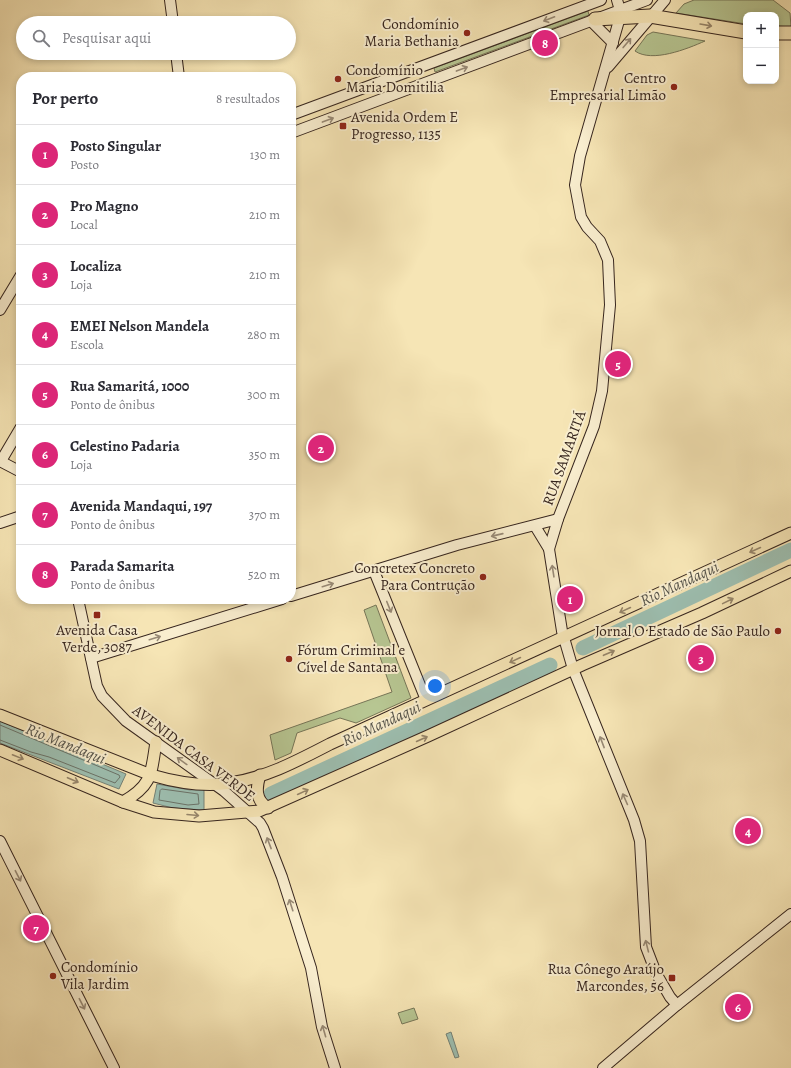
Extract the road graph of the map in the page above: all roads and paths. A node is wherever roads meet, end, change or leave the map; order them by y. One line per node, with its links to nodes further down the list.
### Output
1 (170, 0): 6 (main road)
2 (601, 0): 16 (main road, one-way to 16)
3 (646, 0): 5 (main road)
4 (665, 0): 7 (main road, RUA SAMARITÁ)
5 (619, 9): 7 (highway); 8 (highway); 12 (main road, RUA SAMARITÁ)
6 (172, 16)
7 (650, 16): 9 (highway, one-way to 9); 14 (main road, RUA SAMARITÁ, one-way to 7)
8 (593, 20): 12 (main road); 17 (main road, one-way to 8)
9 (743, 32)
10 (779, 33): 11 (highway)
11 (791, 33)
12 (613, 44): 14 (main road, RUA SAMARITÁ)
13 (177, 60): 15 (main road)
14 (605, 71): 24 (main road, RUA SAMARITÁ)
15 (178, 72)
16 (296, 113)
17 (296, 131)
18 (16, 283): 19 (main road)
19 (0, 310)
20 (16, 436): 21 (main road)
21 (0, 461): 22 (main road)
22 (16, 469)
23 (16, 518): 25 (main road)
24 (558, 519): 26 (main road, RUA SAMARITÁ); 28 (main road)
25 (0, 523)
26 (535, 526): 28 (main road); 29 (main road, RUA SAMARITÁ, one-way to 29)
27 (791, 534): 34 (main road, one-way to 34)
28 (549, 549): 34 (main road, one-way to 28)
29 (374, 571): 31 (main road, RUA SAMARITÁ, one-way to 29); 37 (main road, one-way to 37)
30 (791, 571): 36 (main road, one-way to 30)
31 (296, 594)
32 (79, 604): 35 (main road, AVENIDA CASA VERDE)
33 (266, 604): 35 (main road, one-way to 33)
34 (564, 638): 36 (main road); 37 (main road, one-way to 37)
35 (91, 658): 39 (main road, AVENIDA CASA VERDE)
36 (573, 669): 45 (main road, one-way to 36); 49 (main road, one-way to 36)
37 (426, 700): 42 (main road)
38 (0, 715): 41 (main road)
39 (156, 742): 41 (main road); 43 (main road, AVENIDA CASA VERDE, one-way to 39)
40 (0, 750): 44 (main road, one-way to 44)
41 (151, 775): 43 (main road); 44 (main road)
42 (260, 775): 43 (main road); 45 (main road)
43 (213, 784): 46 (main road, AVENIDA CASA VERDE)
44 (123, 802): 46 (main road, one-way to 46)
45 (268, 808): 46 (main road)
46 (249, 813): 51 (main road, AVENIDA CASA VERDE, one-way to 46)
47 (0, 841): 50 (main road, one-way to 50)
48 (791, 914): 49 (main road)
49 (677, 1005): 52 (main road)
50 (114, 1068)
51 (335, 1068)
52 (603, 1068)

